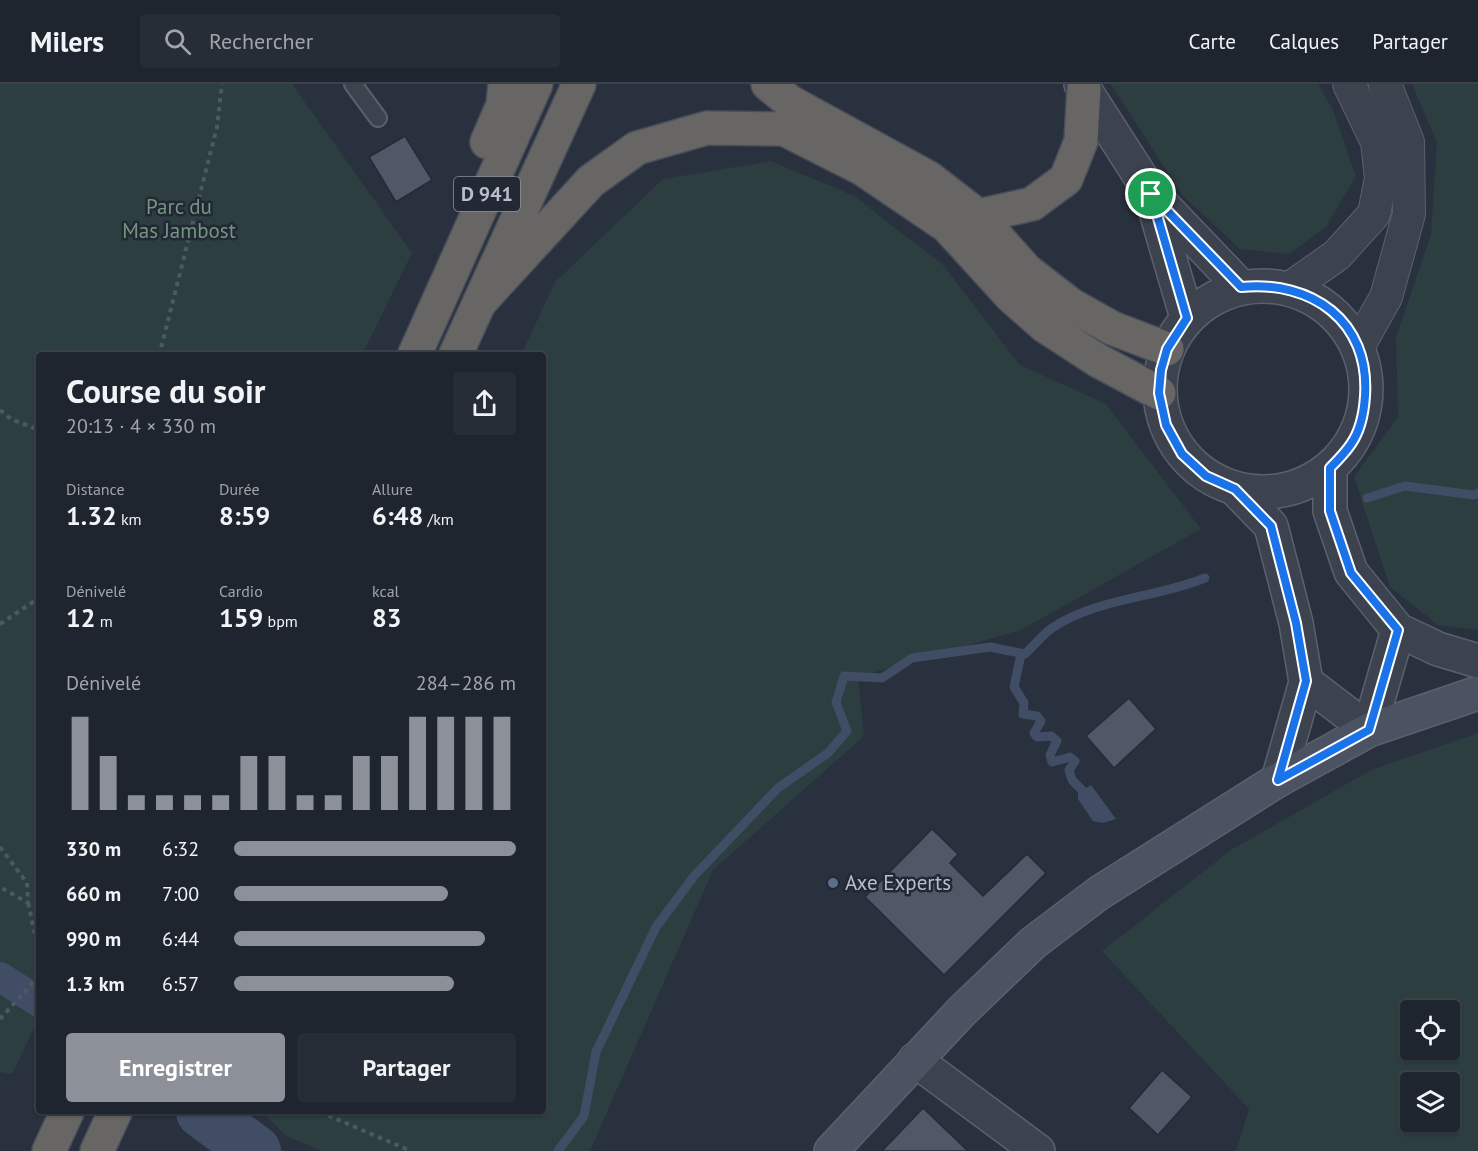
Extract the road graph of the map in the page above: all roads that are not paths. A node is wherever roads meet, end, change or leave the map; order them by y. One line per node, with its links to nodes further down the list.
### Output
1 (353, 84): 9 (lane)
2 (505, 84): 15 (highway)
3 (536, 84): 15 (highway, D 941)
4 (579, 84): 14 (highway, D 941)
5 (768, 84): 11 (highway)
6 (1348, 84): 13 (street)
7 (1385, 84): 17 (street)
8 (1082, 86): 10 (street); 11 (highway)
9 (378, 118)
10 (1151, 194): 12 (street); 16 (street)
11 (978, 216): 18 (highway)
12 (1241, 287): 13 (street); 16 (street)
13 (1290, 288): 17 (street)
14 (480, 302): 20 (highway, D 941); 21 (highway)
15 (437, 304): 19 (highway, D 941)
16 (1187, 318): 18 (street)
17 (1358, 347): 22 (street)
18 (1167, 349): 21 (street)
19 (416, 352)
20 (457, 352)
21 (1159, 393): 23 (street)
22 (1330, 468): 23 (street); 24 (street)
23 (1235, 489): 26 (street)
24 (1398, 630): 25 (street); 28 (street)
25 (1478, 661)
26 (1306, 681): 28 (street); 29 (street)
27 (1478, 693): 28 (main road)
28 (1369, 730): 29 (main road)
29 (1278, 780): 30 (main road)
30 (915, 1060): 35 (main road); 36 (street)
31 (66, 1114): 33 (highway)
32 (114, 1114): 34 (highway)
33 (49, 1151)
34 (97, 1151)
35 (831, 1151)
36 (1038, 1151)

